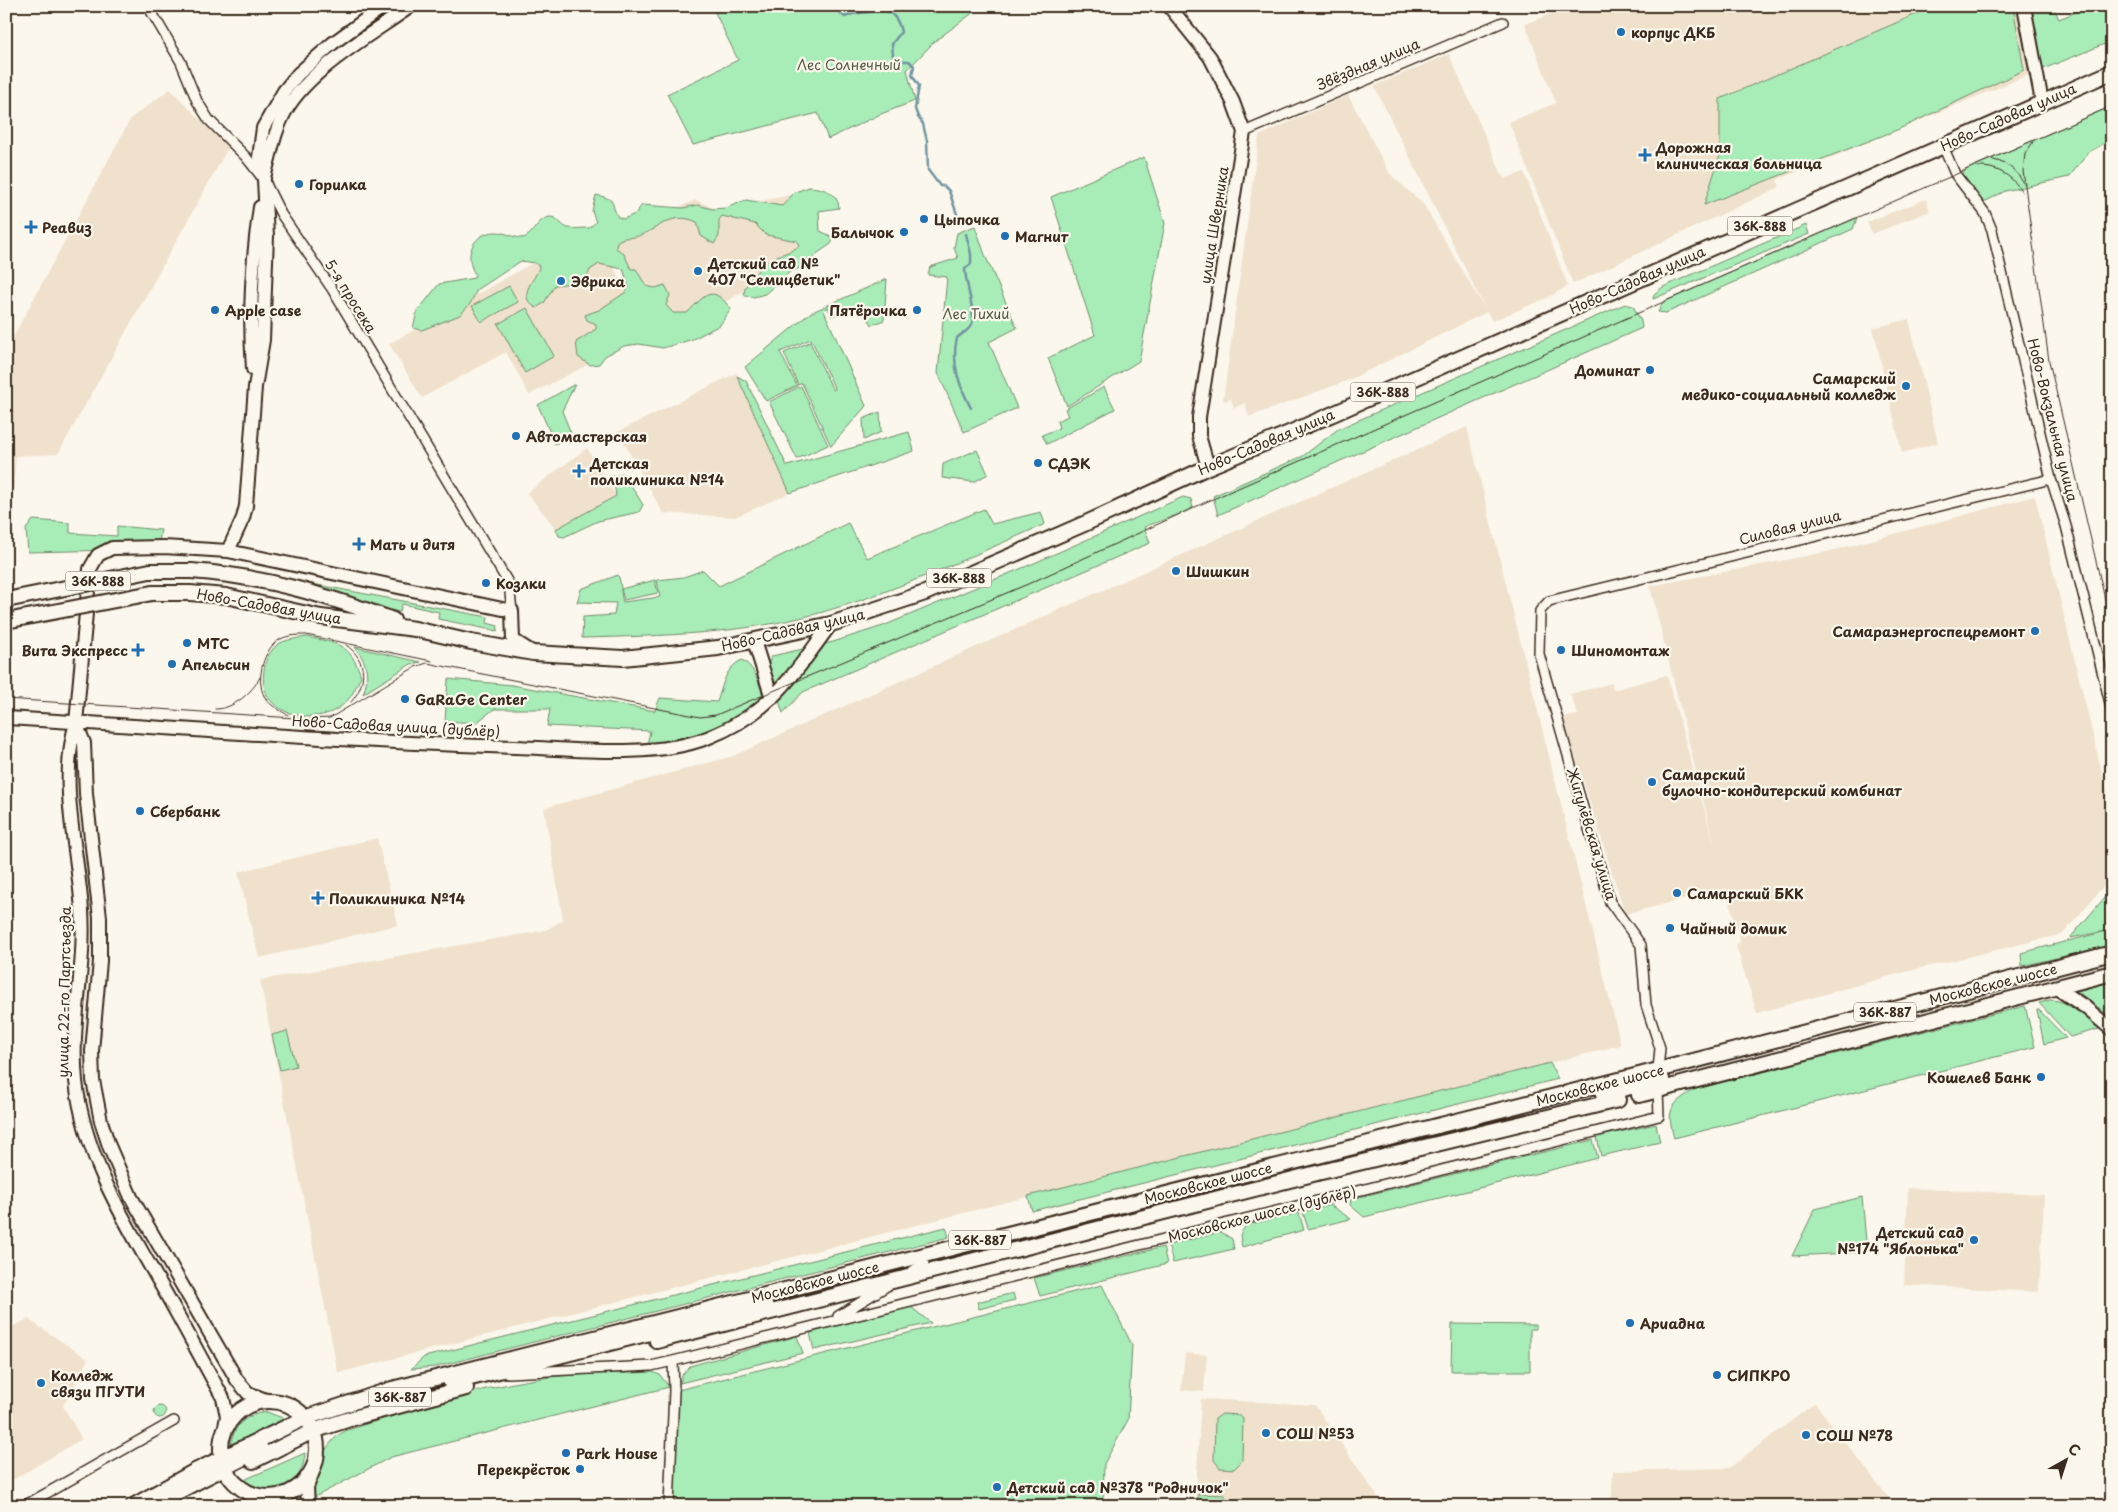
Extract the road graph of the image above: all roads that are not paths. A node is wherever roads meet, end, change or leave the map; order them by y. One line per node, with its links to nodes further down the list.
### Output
1 (148, 6): 11 (street, 5-я просека)
2 (384, 6): 11 (main road)
3 (411, 6): 11 (main road)
4 (1169, 6): 9 (main road, улица Шверника)
5 (2024, 6): 8 (main road)
6 (1502, 22): 9 (street, Звёздная улица)
7 (2112, 72): 8 (main road, Ново-Садовая улица / 36К-888)
8 (2042, 102): 10 (main road, Ново-Садовая улица / 36К-888)
9 (1244, 132): 12 (main road, улица Шверника)
10 (1943, 146): 12 (main road, Ново-Садовая улица / 36К-888); 13 (street, Ново-Вокзальная улица)
11 (264, 180): 14 (main road); 16 (street, 5-я просека)
12 (1208, 467): 19 (main road, Ново-Садовая улица / 36К-888)
13 (2051, 479): 17 (street, Силовая улица); 24 (street, Ново-Вокзальная улица)
14 (228, 551): 16 (main road); 26 (main road, улица 22-го Партсъезда)
15 (6, 600): 20 (main road, Ново-Садовая улица / 36К-888, bridge)
16 (512, 611): 22 (main road)
17 (1540, 611): 32 (street, Жигулёвская улица)
18 (6, 621): 20 (main road, Ново-Садовая улица / 36К-888, bridge)
19 (831, 624): 21 (main road, Ново-Садовая улица / 36К-888); 23 (main road, Ново-Садовая улица (дублёр))
20 (415, 629): 22 (main road, Ново-Садовая улица / 36К-888)
21 (754, 641): 22 (main road, Ново-Садовая улица / 36К-888); 23 (main road)
22 (533, 653)
23 (772, 698): 26 (main road, Ново-Садовая улица (дублёр))
24 (2112, 711)
25 (6, 718): 26 (main road, Ново-Садовая улица (дублёр))
26 (76, 723): 39 (main road, улица 22-го Партсъезда); 42 (main road, улица 22-го Партсъезда)
27 (2112, 953): 32 (main road, Московское шоссе / 36К-887)
28 (2112, 963): 30 (main road, Московское шоссе / 36К-887)
29 (2112, 973): 30 (main road, Московское шоссе / 36К-887)
30 (2050, 984): 31 (main road); 32 (main road, Московское шоссе / 36К-887)
31 (2112, 1030)
32 (1658, 1080): 33 (main road, Московское шоссе / 36К-887); 34 (main road, Московское шоссе / 36К-887); 35 (street, Московское шоссе (дублёр)); 41 (main road, Московское шоссе / 36К-887)
33 (924, 1264): 34 (street, Московское шоссе (дублёр)); 38 (main road, Московское шоссе / 36К-887)
34 (896, 1280): 35 (street, Московское шоссе (дублёр)); 37 (main road, Московское шоссе / 36К-887)
35 (830, 1321): 36 (street, Московское шоссе (дублёр))
36 (673, 1361): 37 (street, Московское шоссе (дублёр)); 52 (street)
37 (526, 1373): 38 (street, Московское шоссе (дублёр)); 41 (main road, Московское шоссе / 36К-887)
38 (490, 1374): 41 (main road, Московское шоссе / 36К-887)
39 (266, 1400): 41 (main road); 42 (main road)
40 (174, 1421): 46 (street)
41 (309, 1425): 43 (main road, Московское шоссе / 36К-887); 44 (main road)
42 (223, 1437): 43 (main road)
43 (225, 1466): 45 (main road); 47 (main road, Московское шоссе / 36К-887); 48 (main road, Московское шоссе / 36К-887); 49 (main road, Московское шоссе / 36К-887)
44 (314, 1469): 45 (main road); 51 (main road)
45 (262, 1497): 50 (main road)
46 (24, 1506)
47 (133, 1506)
48 (151, 1506)
49 (171, 1506)
50 (276, 1506)
51 (308, 1506)
52 (669, 1506)

